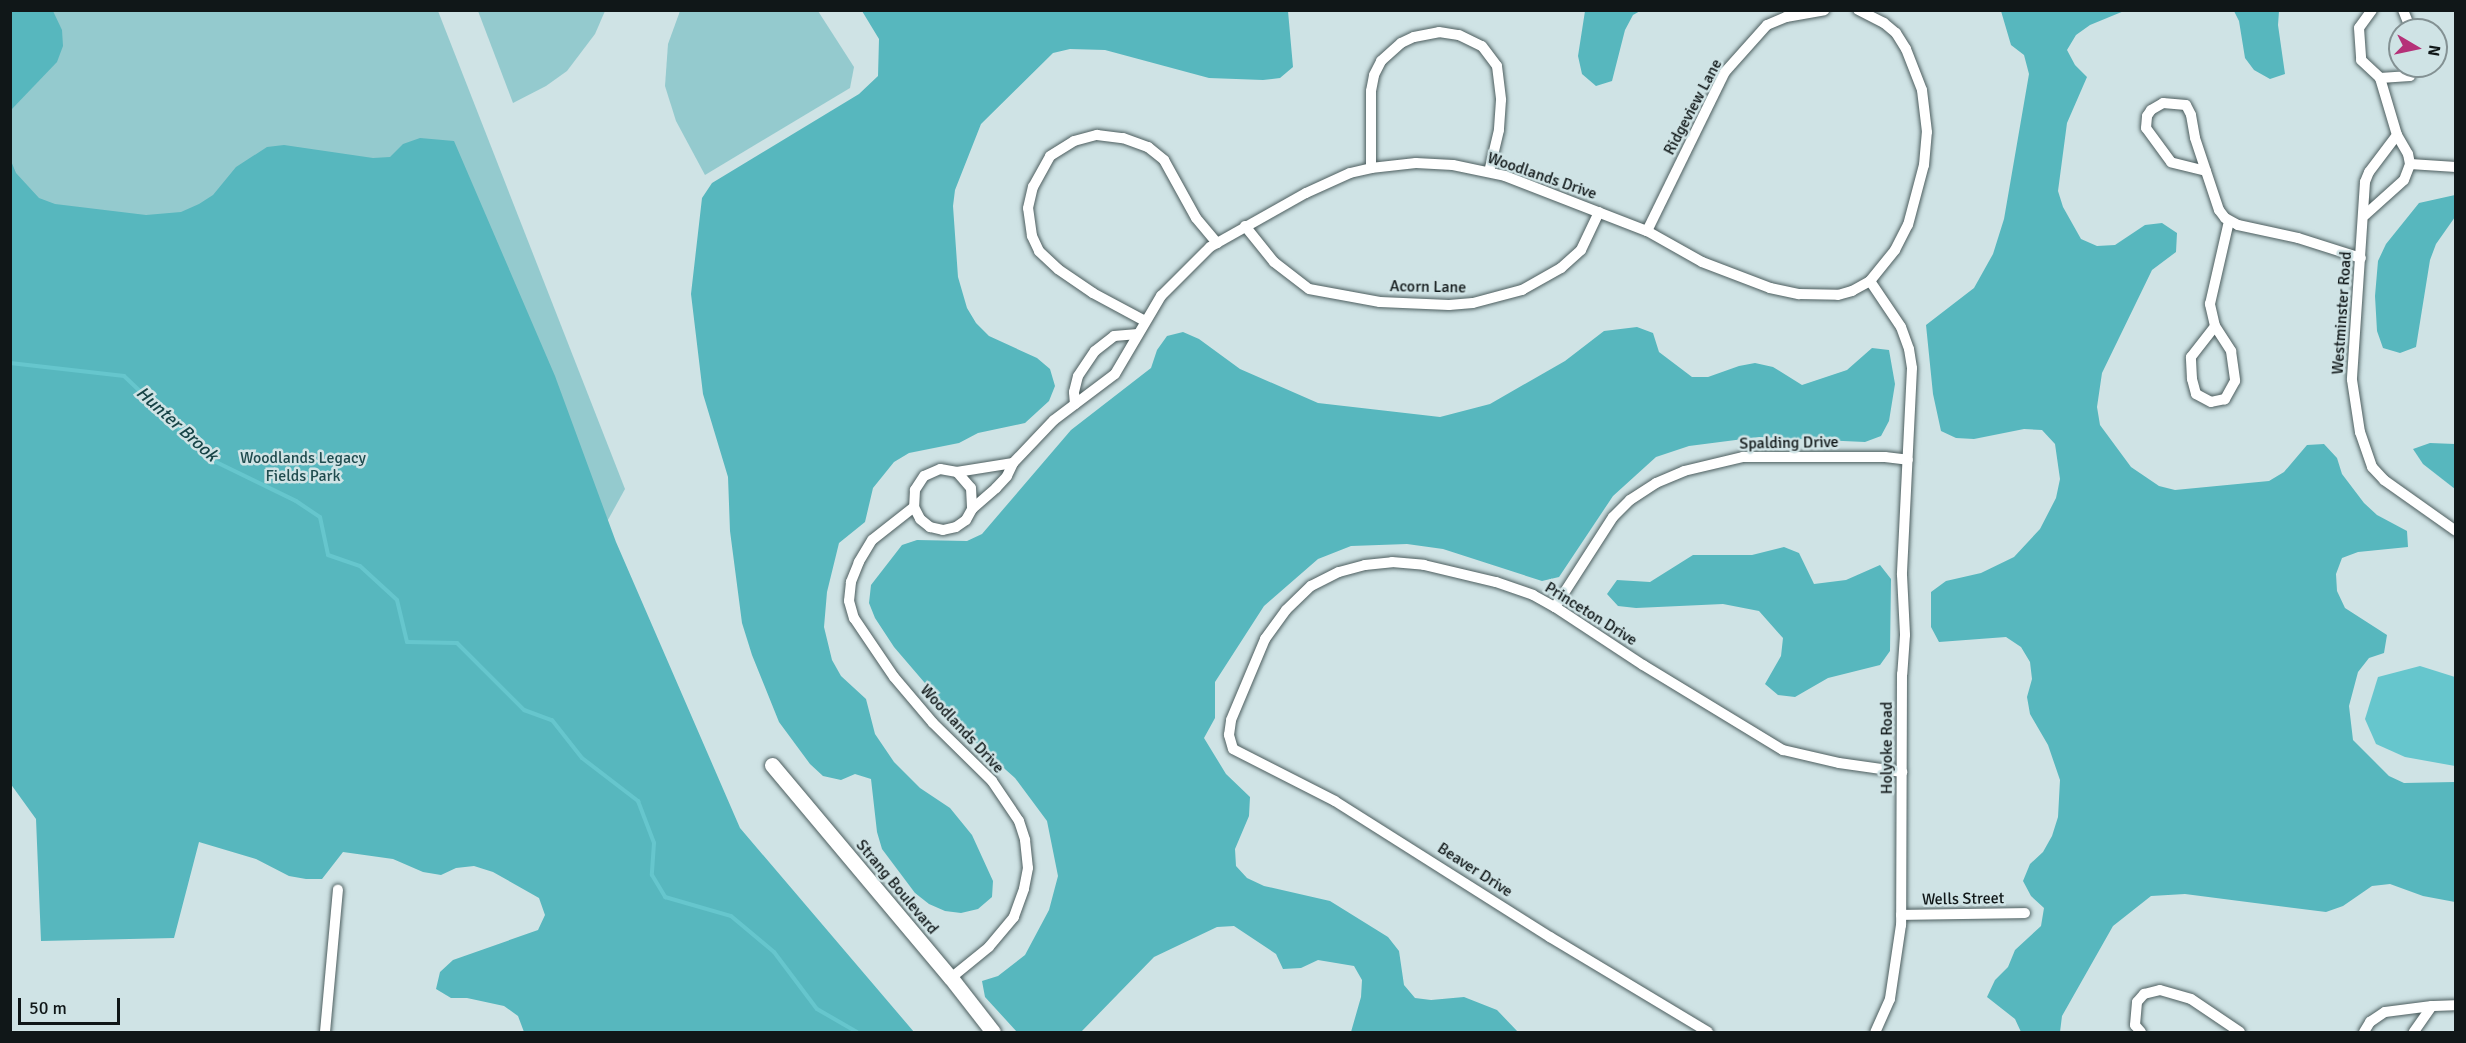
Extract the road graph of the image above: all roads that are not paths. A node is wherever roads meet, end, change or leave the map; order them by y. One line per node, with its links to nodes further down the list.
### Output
1 (1824, 10): 16 (street, Ridgeview Lane)
2 (1858, 10): 19 (street)
3 (2372, 10): 5 (street)
4 (2388, 77): 5 (street)
5 (2380, 78): 6 (street)
6 (2397, 135): 7 (street); 13 (street, Westminster Road)
7 (2410, 164): 8 (street); 13 (street)
8 (2456, 167)
9 (1371, 168): 11 (street, Woodlands Drive); 11 (street); 15 (street, Woodlands Drive)
10 (2206, 171): 10 (street); 14 (street)
11 (1489, 172): 12 (street, Woodlands Drive)
12 (1599, 212): 15 (street, Acorn Lane); 16 (street, Woodlands Drive)
13 (2365, 215): 18 (street, Westminster Road)
14 (2229, 220): 18 (street); 21 (street)
15 (1245, 226): 17 (street, Woodlands Drive)
16 (1647, 231): 19 (street, Woodlands Drive)
17 (1217, 243): 20 (street, Woodlands Drive); 20 (street)
18 (2361, 258): 29 (street, Westminster Road)
19 (1870, 281): 24 (street, Holyoke Road)
20 (1145, 321): 22 (street, Woodlands Drive)
21 (2215, 326): 21 (street)
22 (1138, 334): 23 (street, Woodlands Drive); 23 (street)
23 (1076, 404): 25 (street, Woodlands Drive)
24 (1908, 460): 30 (street, Spalding Drive); 33 (street, Holyoke Road)
25 (1013, 463): 26 (street); 28 (street, Woodlands Drive)
26 (957, 472): 27 (street); 28 (street)
27 (914, 507): 28 (street, Woodlands Drive); 37 (street, Woodlands Drive)
28 (972, 509)
29 (2456, 531)
30 (1555, 608): 31 (street, Princeton Drive); 33 (street, Princeton Drive)
31 (1229, 735): 42 (street, Beaver Drive)
32 (772, 765): 37 (street, Strang Boulevard)
33 (1902, 772): 36 (street, Holyoke Road)
34 (338, 890): 40 (street)
35 (2025, 914): 36 (street, Wells Street)
36 (1900, 915): 43 (street, Holyoke Road)
37 (951, 978): 41 (street, Strang Boulevard)
38 (2456, 1005): 39 (street)
39 (2432, 1006): 46 (street); 47 (street)
40 (325, 1032)
41 (993, 1032)
42 (1708, 1032)
43 (1875, 1032)
44 (2141, 1032): 45 (street)
45 (2240, 1032)
46 (2364, 1032)
47 (2414, 1032)

